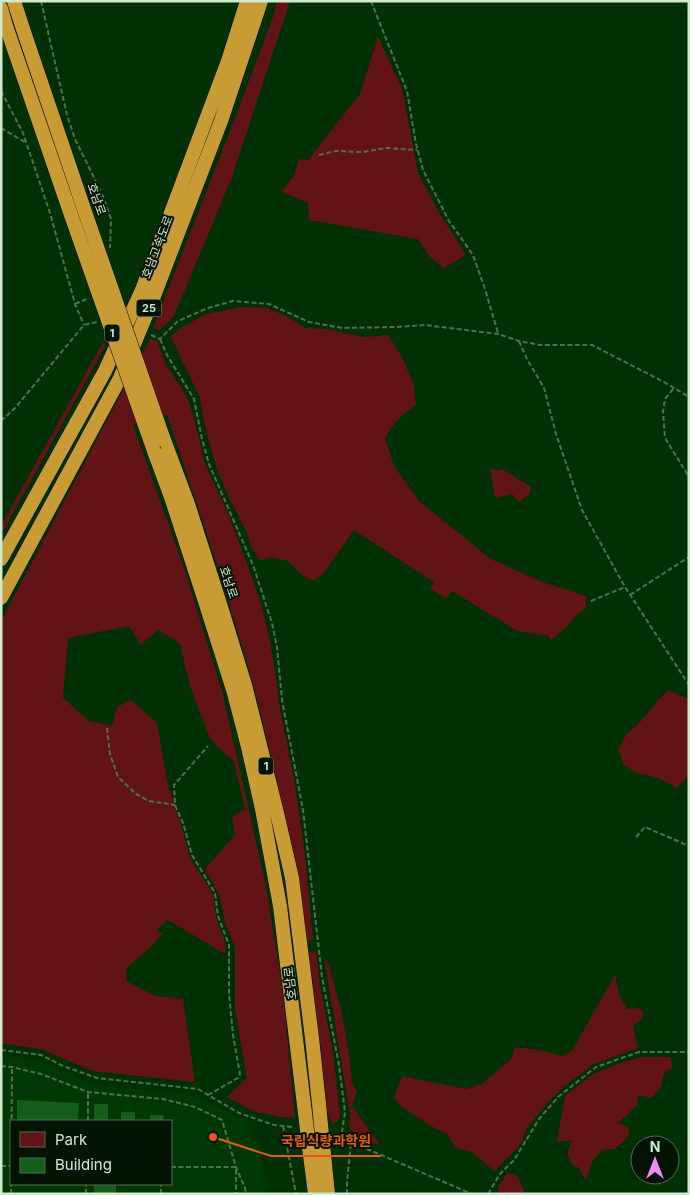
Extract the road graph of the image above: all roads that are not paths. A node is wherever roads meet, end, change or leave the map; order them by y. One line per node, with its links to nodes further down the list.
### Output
1 (14, 1): 7 (highway, 호남로 / 1, bridge)
2 (247, 1): 5 (highway, 호남고속도로 / 25)
3 (261, 1): 6 (highway, 호남고속도로 / 25)
4 (1, 8): 7 (highway, 호남로 / 1, bridge)
5 (1, 560)
6 (1, 598)
7 (316, 1146): 8 (highway, 호남로 / 1); 9 (highway, 호남로 / 1)
8 (315, 1194)
9 (328, 1194)

